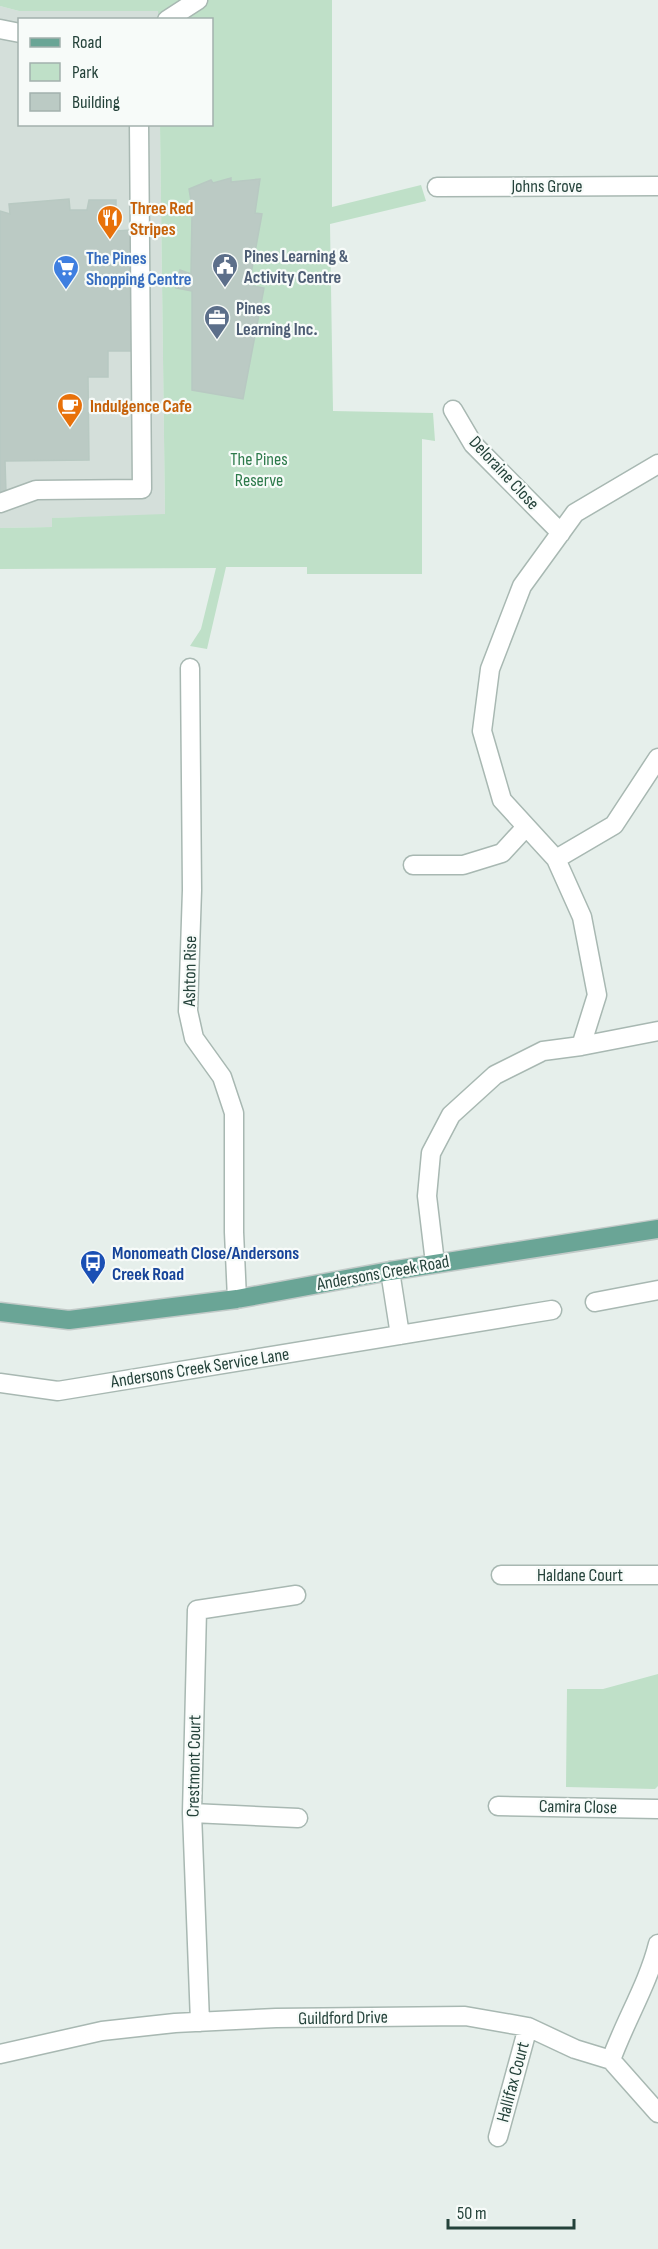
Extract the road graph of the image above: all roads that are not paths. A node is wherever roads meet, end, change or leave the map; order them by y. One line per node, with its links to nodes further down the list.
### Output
1 (198, 0): 2 (street)
2 (170, 18)
3 (0, 29): 4 (street)
4 (18, 33)
5 (139, 126): 10 (street)
6 (658, 186): 7 (street, Johns Grove)
7 (437, 187)
8 (453, 410): 11 (street, Deloraine Close)
9 (658, 464): 11 (street)
10 (0, 503)
11 (561, 533): 14 (street)
12 (190, 668): 23 (street, Ashton Rise)
13 (658, 758): 15 (street)
14 (526, 827): 15 (street); 16 (street)
15 (556, 859): 18 (street)
16 (413, 865)
17 (658, 1031): 18 (street)
18 (581, 1046): 20 (street)
19 (658, 1229): 20 (main road, Andersons Creek Road)
20 (435, 1263): 21 (main road, Andersons Creek Road)
21 (390, 1271): 23 (main road, Andersons Creek Road); 27 (street)
22 (658, 1290): 24 (street)
23 (237, 1299): 26 (main road, Andersons Creek Road)
24 (596, 1302)
25 (552, 1310): 27 (street, Andersons Creek Service Lane)
26 (0, 1312)
27 (400, 1335): 28 (street, Andersons Creek Service Lane)
28 (0, 1383)
29 (501, 1575): 30 (street, Haldane Court)
30 (658, 1575)
31 (296, 1595): 34 (street, Crestmont Court)
32 (498, 1806): 33 (street, Camira Close)
33 (658, 1809)
34 (192, 1813): 35 (street); 37 (street, Crestmont Court)
35 (298, 1818)
36 (658, 1944): 40 (street)
37 (200, 2022): 38 (street, Guildford Drive); 39 (street, Guildford Drive)
38 (528, 2027): 40 (street, Guildford Drive); 42 (street, Hallifax Court)
39 (0, 2055)
40 (611, 2060): 41 (street)
41 (658, 2113)
42 (498, 2137)

